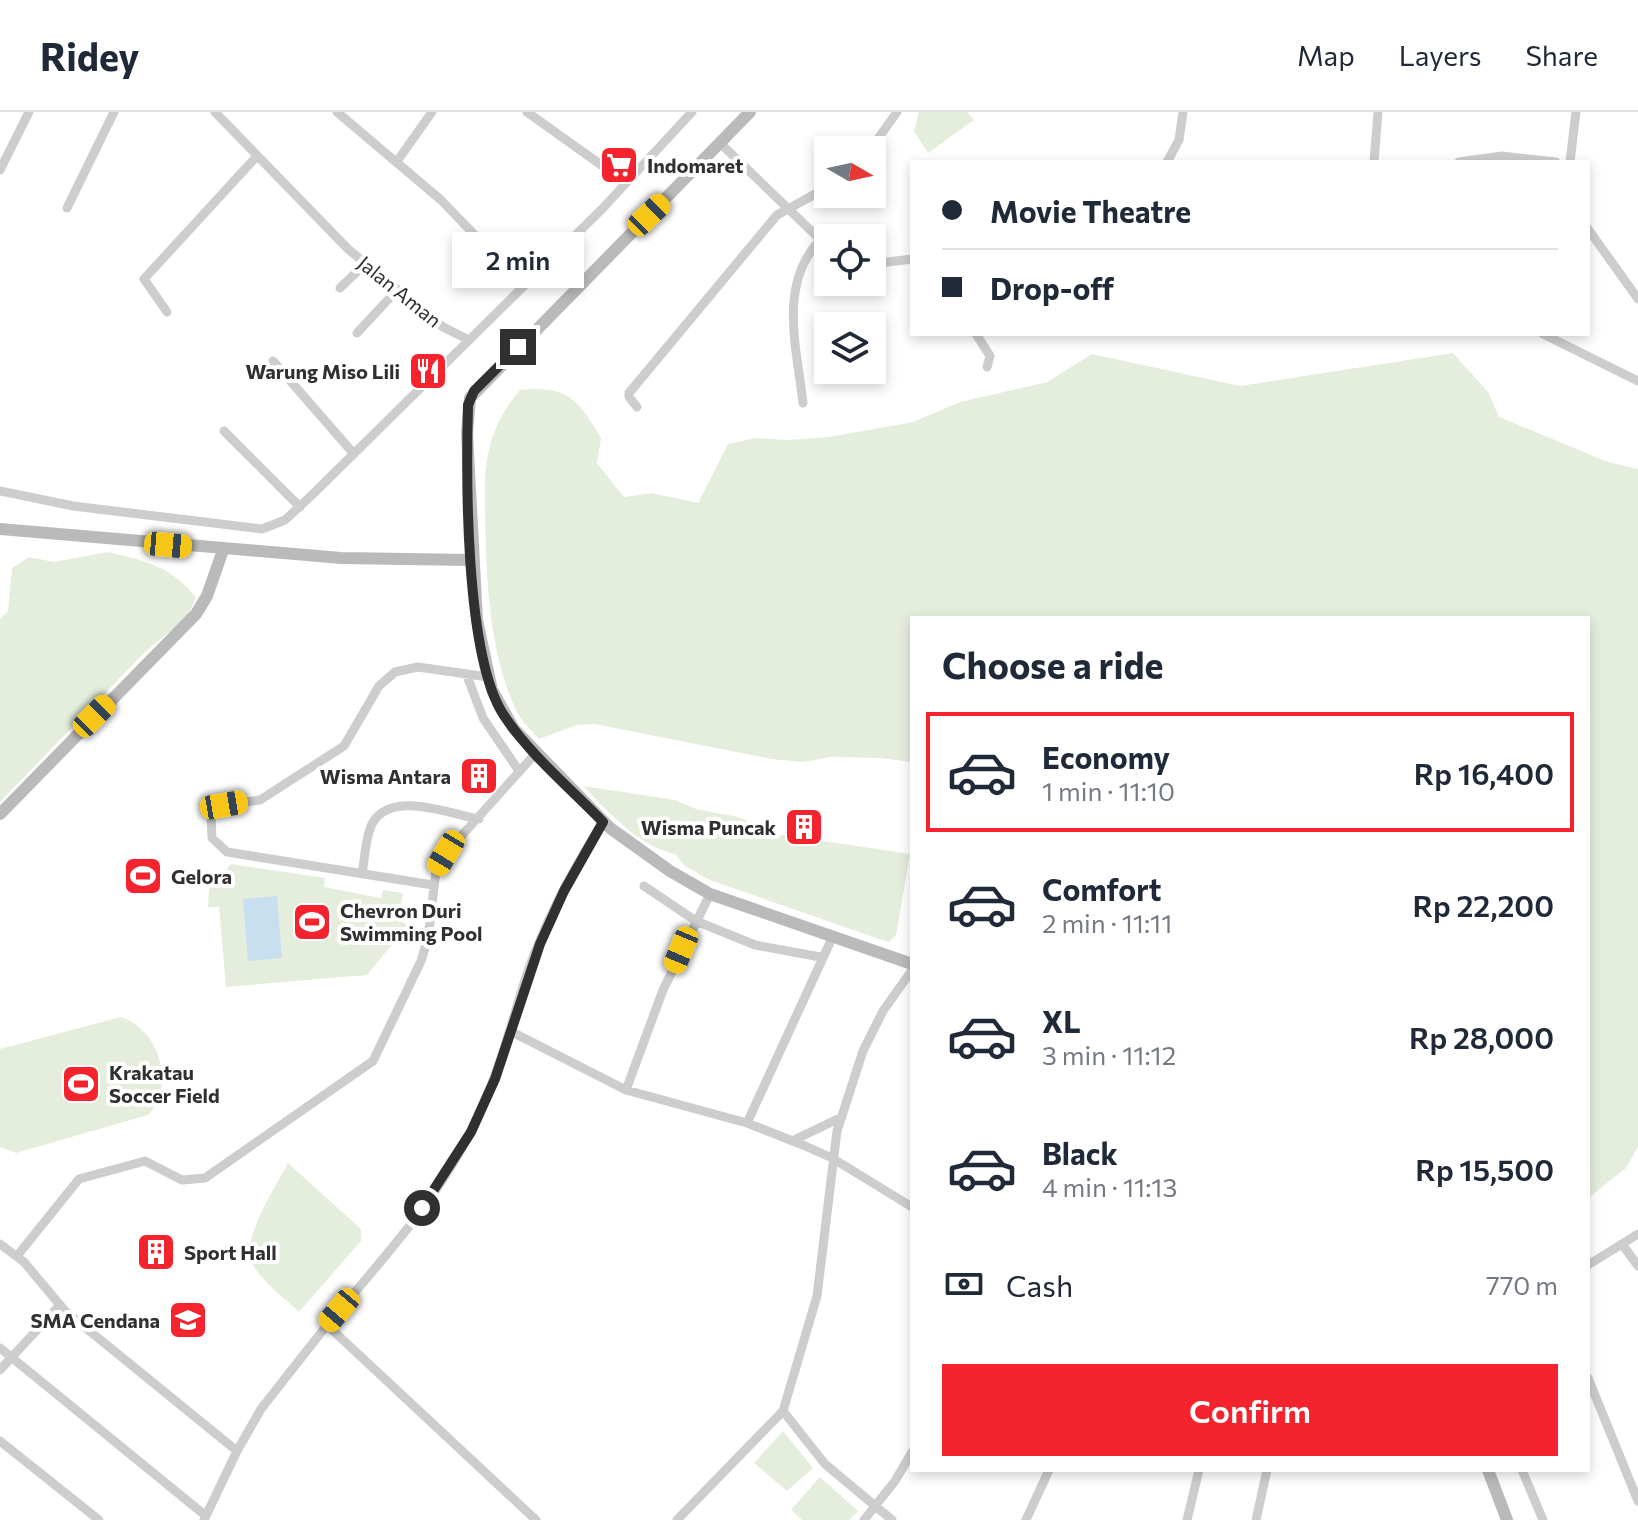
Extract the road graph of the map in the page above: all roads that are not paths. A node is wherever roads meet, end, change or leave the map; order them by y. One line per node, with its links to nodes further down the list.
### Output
1 (29, 112): 22 (street)
2 (114, 112): 25 (street)
3 (215, 112): 15 (street, Jalan Aman)
4 (337, 112): 16 (street)
5 (432, 112): 16 (street)
6 (527, 112): 23 (street)
7 (691, 112): 23 (street)
8 (750, 112): 14 (street)
9 (897, 112): 13 (street)
10 (1183, 112): 17 (street)
11 (1378, 112): 18 (street)
12 (1576, 112): 21 (street)
13 (880, 136)
14 (720, 143): 26 (street); 53 (street)
15 (257, 156): 32 (street, Jalan Aman); 37 (street)
16 (398, 160): 33 (street)
17 (1168, 160)
18 (1374, 160)
19 (1473, 160): 20 (street)
20 (1538, 160)
21 (1570, 160)
22 (0, 170)
23 (625, 182): 33 (street)
24 (814, 196): 26 (street)
25 (67, 208)
26 (791, 211): 28 (street); 46 (street)
27 (1590, 232): 36 (street)
28 (814, 234)
29 (814, 253): 45 (street)
30 (910, 259): 31 (street)
31 (886, 262)
32 (365, 264): 34 (street); 35 (street, Jalan Aman)
33 (523, 285): 41 (street)
34 (340, 288)
35 (397, 290): 38 (street); 41 (street, Jalan Aman)
36 (1638, 299)
37 (167, 312)
38 (357, 333)
39 (977, 336): 43 (street)
40 (1547, 336): 44 (street)
41 (467, 339): 48 (street)
42 (273, 361): 48 (street)
43 (987, 367)
44 (1638, 381)
45 (803, 403)
46 (637, 407)
47 (224, 431): 50 (street)
48 (354, 454): 50 (street)
49 (0, 491): 50 (street)
50 (300, 507)
51 (0, 529): 52 (street)
52 (223, 550): 53 (street); 58 (street)
53 (471, 560): 55 (street)
54 (467, 676): 55 (street); 57 (street); 61 (street)
55 (488, 677): 56 (street)
56 (536, 753): 57 (street); 60 (street)
57 (519, 771): 59 (street)
58 (0, 814)
59 (479, 819): 61 (street); 62 (street)
60 (603, 822): 64 (street); 72 (street)
61 (362, 874): 62 (street)
62 (433, 885): 82 (street)
63 (644, 886): 65 (street)
64 (710, 894): 65 (street); 66 (street)
65 (696, 921): 67 (street); 73 (street)
66 (833, 936): 67 (street); 68 (street)
67 (820, 957): 75 (street)
68 (910, 963)
69 (910, 973): 70 (street)
70 (903, 982): 71 (street); 74 (street)
71 (910, 987)
72 (512, 1032): 73 (street); 86 (street)
73 (626, 1090): 75 (street)
74 (842, 1117): 76 (street); 77 (street)
75 (747, 1123): 76 (street)
76 (792, 1141): 77 (street)
77 (832, 1158): 78 (street); 91 (street)
78 (910, 1206)
79 (1638, 1234): 81 (street)
80 (0, 1244): 82 (street)
81 (1622, 1244): 83 (street); 84 (street)
82 (17, 1256): 85 (street)
83 (1590, 1264)
84 (1638, 1266)
85 (59, 1306): 88 (street); 93 (street)
86 (327, 1325): 93 (street); 104 (street)
87 (0, 1348): 88 (street)
88 (12, 1358): 89 (street); 102 (street)
89 (0, 1370)
90 (1590, 1383): 100 (street)
91 (783, 1411): 101 (street); 105 (street)
92 (0, 1441): 103 (street)
93 (237, 1451): 102 (street)
94 (910, 1455): 101 (street)
95 (1048, 1472): 108 (street)
96 (1199, 1472): 109 (street)
97 (1267, 1472): 110 (street)
98 (1489, 1472): 111 (street)
99 (1523, 1472): 112 (street)
100 (1638, 1501)
101 (874, 1509): 106 (street); 107 (street)
102 (205, 1518)
103 (99, 1520)
104 (536, 1520)
105 (677, 1520)
106 (864, 1520)
107 (892, 1520)
108 (1026, 1520)
109 (1187, 1520)
110 (1256, 1520)
111 (1507, 1520)
112 (1543, 1520)

